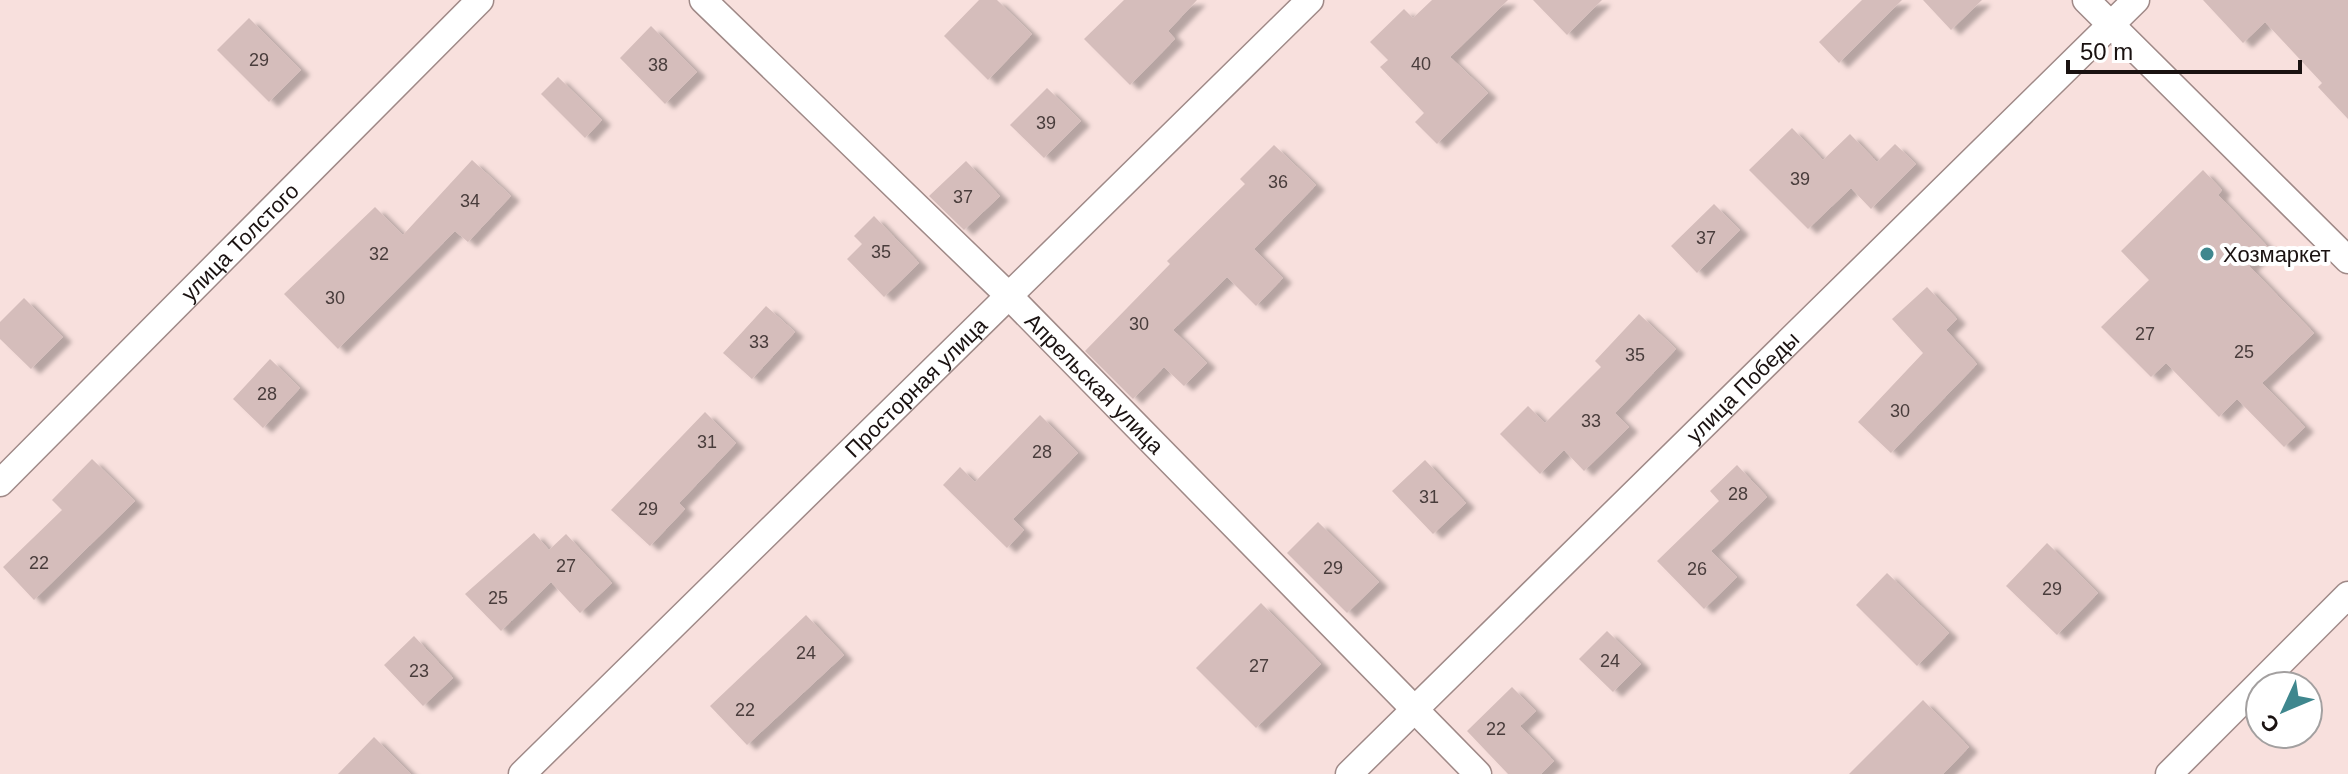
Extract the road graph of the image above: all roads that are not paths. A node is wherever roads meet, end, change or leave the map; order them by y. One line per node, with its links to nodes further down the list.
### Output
1 (480, 0): 9 (street, улица Толстого)
2 (703, 0): 8 (street, Апрельская улица)
3 (1310, 0): 8 (street, Просторная улица)
4 (2086, 0): 6 (street)
5 (2136, 0): 6 (street, улица Победы)
6 (2111, 26): 7 (street); 11 (street, улица Победы)
7 (2348, 260)
8 (1008, 295): 11 (street, Апрельская улица); 12 (street, Просторная улица)
9 (0, 483)
10 (2348, 595): 15 (street)
11 (1413, 709): 13 (street, улица Победы); 14 (street, Апрельская улица)
12 (522, 774)
13 (1349, 774)
14 (1478, 774)
15 (2169, 774)

